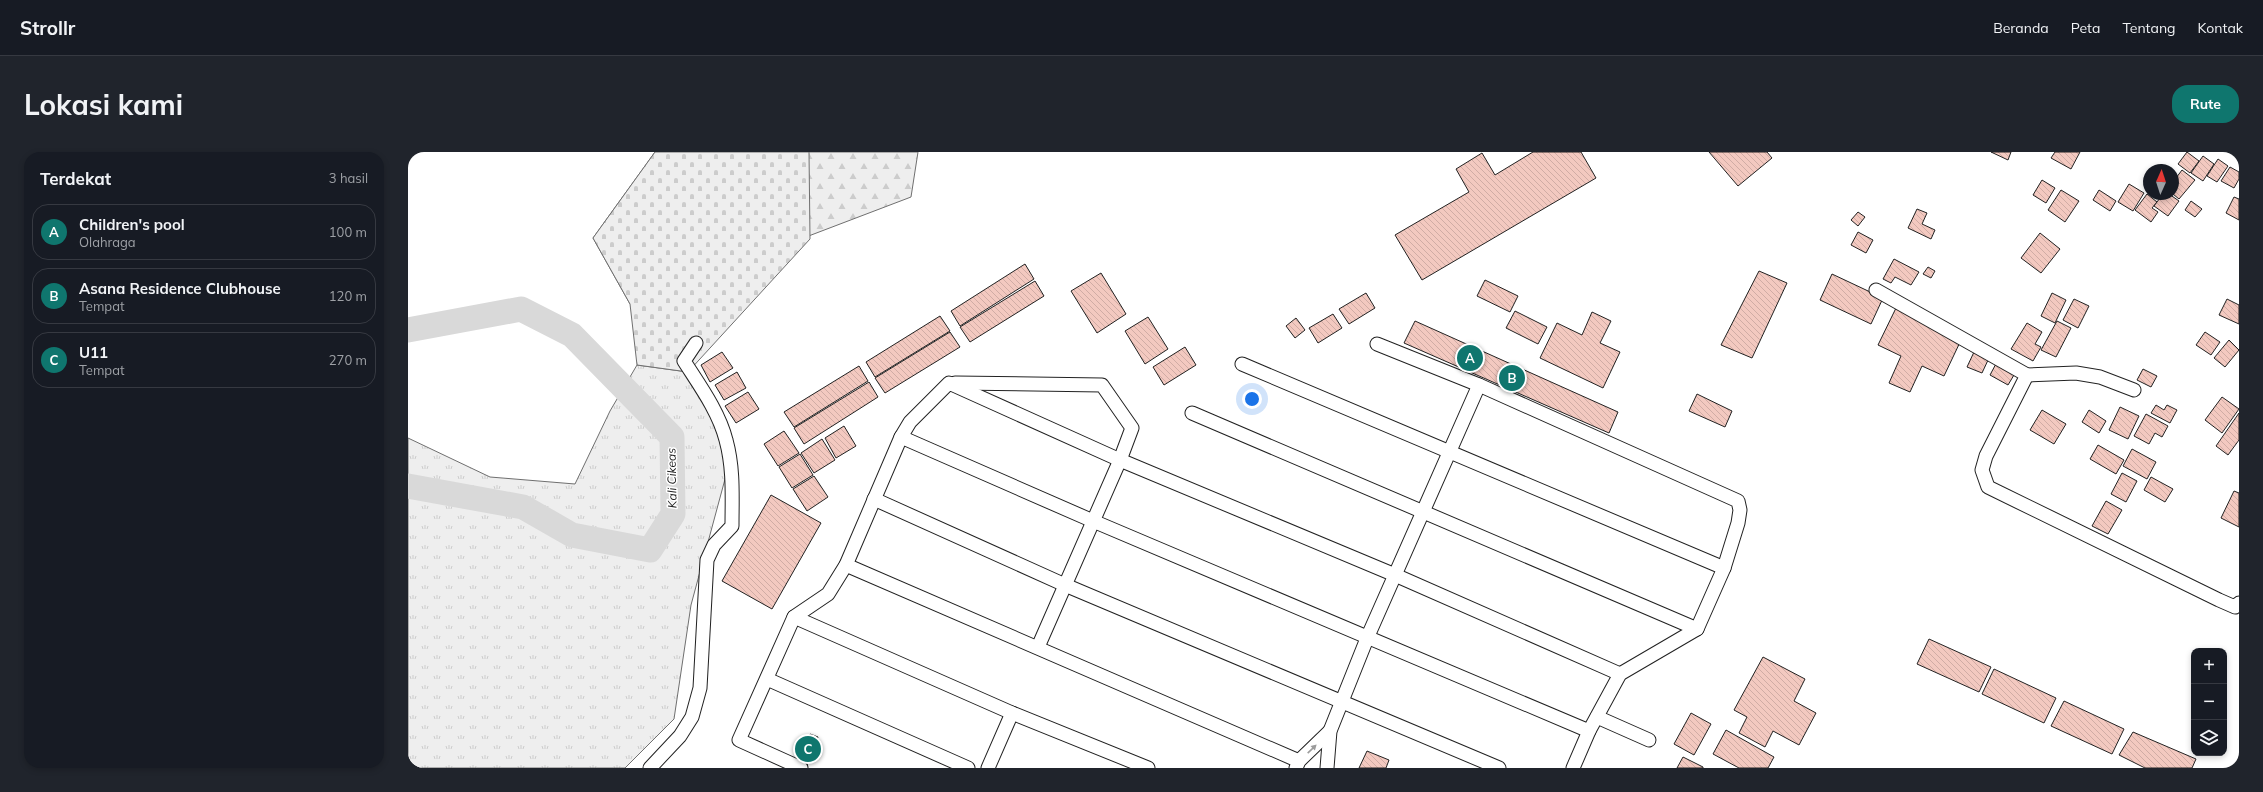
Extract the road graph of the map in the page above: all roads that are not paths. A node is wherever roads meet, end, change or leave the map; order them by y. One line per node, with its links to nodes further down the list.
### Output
1 (1876, 290): 5 (street)
2 (696, 343): 34 (street)
3 (1377, 344): 7 (street)
4 (1242, 364): 11 (street)
5 (2027, 375): 8 (street); 20 (street)
6 (949, 383): 10 (street); 12 (street); 12 (street)
7 (1479, 385): 11 (street); 17 (street)
8 (2134, 390)
9 (1192, 413): 14 (street)
10 (901, 437): 13 (street); 15 (street)
11 (1449, 452): 14 (street); 17 (street)
12 (1120, 460): 15 (street); 18 (street)
13 (874, 499): 16 (street); 19 (street)
14 (1423, 512): 18 (street); 22 (street)
15 (1094, 521): 19 (street); 23 (street)
16 (846, 565): 21 (street); 24 (street)
17 (1724, 568): 22 (street)
18 (1395, 575): 23 (street); 25 (street)
19 (1065, 585): 24 (street); 27 (street)
20 (2239, 603)
21 (794, 617): 26 (street); 28 (street)
22 (1698, 629): 25 (street)
23 (1368, 636): 27 (street); 31 (street)
24 (1038, 646): 33 (street)
25 (1620, 674): 29 (street)
26 (766, 679): 35 (street); 36 (street)
27 (1341, 703): 30 (street); 40 (street)
28 (1012, 713): 37 (street); 38 (street)
29 (1597, 717): 31 (street); 32 (street)
30 (1330, 731): 33 (street, one-way to 30); 39 (street)
31 (1589, 731): 41 (street)
32 (1649, 740)
33 (1297, 765)
34 (650, 768)
35 (801, 768)
36 (968, 768)
37 (988, 768)
38 (1148, 768)
39 (1327, 768)
40 (1499, 768)
41 (1573, 768)

